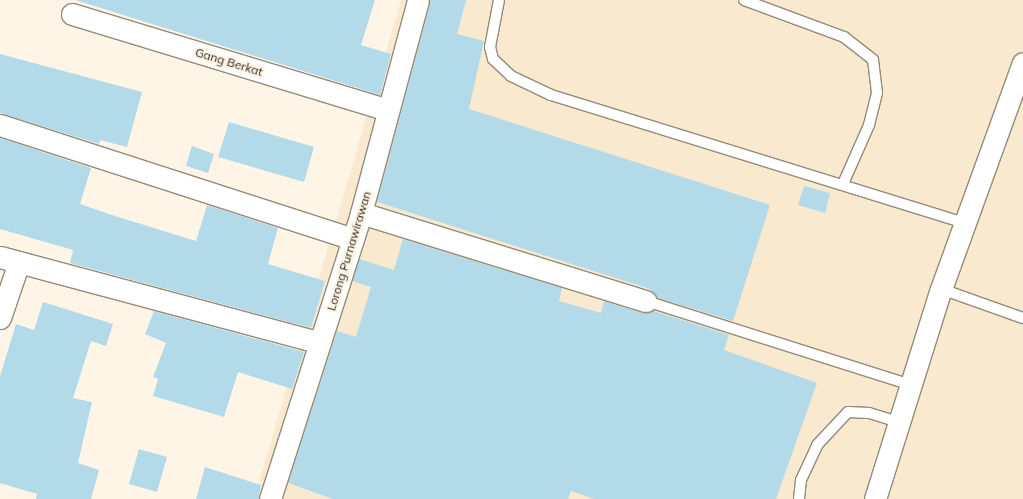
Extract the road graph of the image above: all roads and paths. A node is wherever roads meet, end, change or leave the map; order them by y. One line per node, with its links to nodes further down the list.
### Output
1 (499, 0): 8 (lane)
2 (744, 0): 8 (lane)
3 (413, 1): 6 (street, Lorong Purnawirawan)
4 (72, 14): 6 (street, Gang Berkat)
5 (1023, 63): 10 (street)
6 (387, 110): 9 (street, Lorong Purnawirawan)
7 (0, 125): 11 (street)
8 (843, 184): 10 (lane)
9 (362, 213): 11 (street, Lorong Purnawirawan); 14 (street)
10 (965, 223): 13 (street)
11 (354, 239): 17 (street, Lorong Purnawirawan)
12 (10, 259): 15 (street); 17 (street)
13 (941, 290): 16 (lane); 18 (street)
14 (646, 301): 18 (lane)
15 (0, 318)
16 (1023, 318)
17 (320, 343): 20 (street, Lorong Purnawirawan)
18 (911, 385): 19 (street)
19 (899, 422): 21 (lane); 22 (street)
20 (270, 499)
21 (799, 499)
22 (875, 499)

